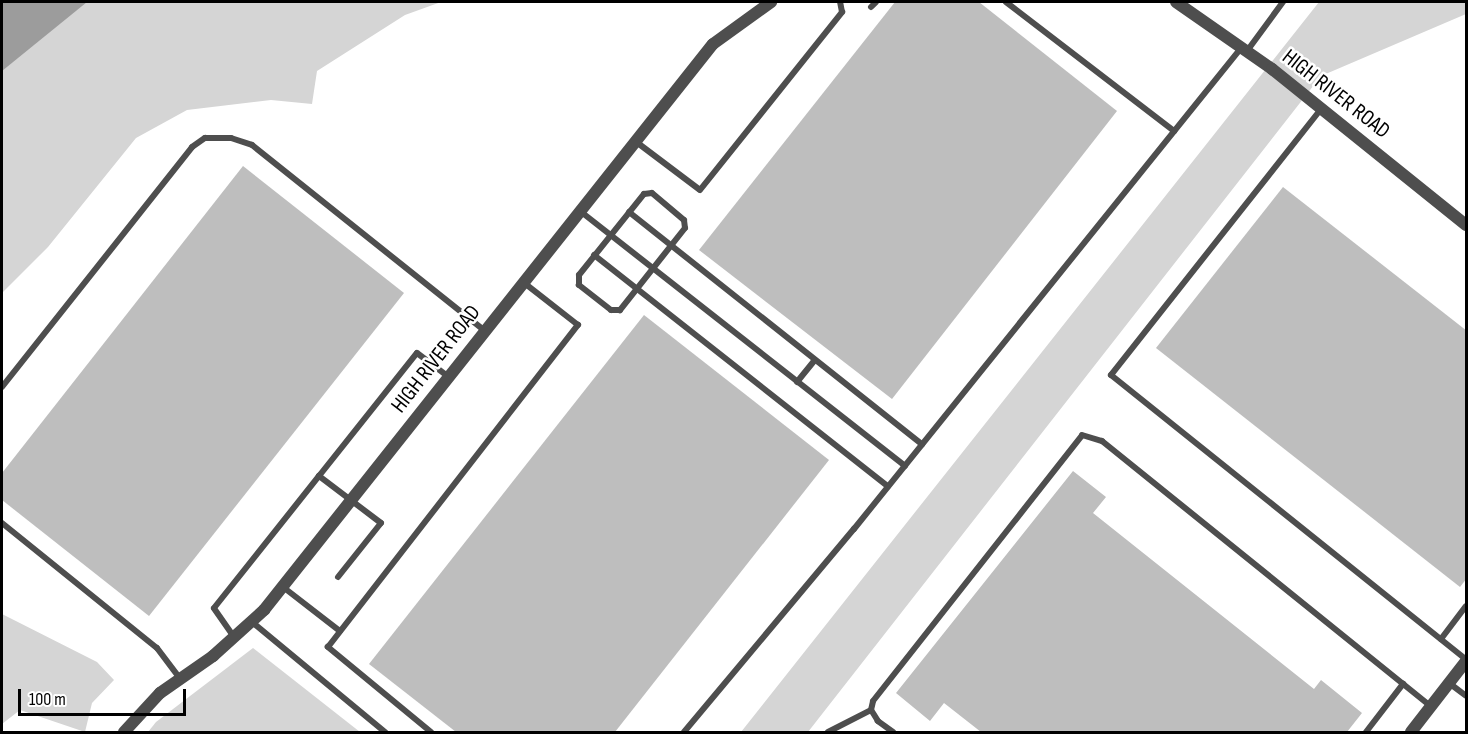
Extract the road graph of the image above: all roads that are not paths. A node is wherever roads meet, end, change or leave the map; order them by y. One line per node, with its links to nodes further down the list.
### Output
1 (771, 2): 9 (street, HIGH RIVER ROAD)
2 (840, 2): 9 (lane)
3 (1006, 2): 8 (lane)
4 (1176, 2): 6 (street, HIGH RIVER ROAD)
5 (1283, 2): 6 (lane)
6 (1244, 49): 7 (street, HIGH RIVER ROAD); 8 (lane)
7 (1321, 108): 12 (street, HIGH RIVER ROAD); 36 (lane)
8 (1174, 131): 24 (lane)
9 (634, 141): 10 (street, HIGH RIVER ROAD)
10 (579, 211): 13 (lane); 17 (street, HIGH RIVER ROAD)
11 (629, 212): 13 (lane); 14 (lane); 14 (lane)
12 (1467, 225)
13 (611, 235): 15 (lane); 16 (lane)
14 (671, 246): 16 (lane); 20 (lane)
15 (594, 255): 18 (lane); 18 (lane)
16 (652, 268): 18 (lane); 22 (lane)
17 (523, 282): 19 (street, HIGH RIVER ROAD); 34 (lane)
18 (636, 289): 27 (lane)
19 (485, 331): 21 (street, HIGH RIVER ROAD); 23 (lane)
20 (815, 360): 22 (lane); 24 (lane)
21 (449, 377): 26 (lane); 28 (street, HIGH RIVER ROAD)
22 (797, 382): 25 (lane)
23 (2, 387)
24 (922, 444): 25 (lane)
25 (904, 466): 27 (lane)
26 (319, 476): 28 (lane); 35 (lane)
27 (888, 486): 47 (lane)
28 (351, 501): 30 (lane); 31 (street, HIGH RIVER ROAD)
29 (2, 524): 38 (lane)
30 (339, 577)
31 (283, 587): 33 (street, HIGH RIVER ROAD); 34 (lane)
32 (1467, 606): 36 (lane)
33 (251, 621): 35 (street, HIGH RIVER ROAD); 45 (lane)
34 (340, 631): 46 (lane)
35 (234, 637): 38 (street, HIGH RIVER ROAD)
36 (1441, 639): 37 (lane)
37 (1467, 660): 39 (street)
38 (180, 679): 44 (street, HIGH RIVER ROAD)
39 (1449, 683): 41 (lane); 42 (street)
40 (1403, 684): 42 (lane); 43 (lane); 50 (lane)
41 (1467, 696)
42 (1431, 706): 51 (street)
43 (871, 710): 48 (lane); 49 (lane)
44 (124, 732)
45 (386, 732)
46 (431, 732)
47 (684, 732)
48 (828, 732)
49 (893, 732)
50 (1366, 732)
51 (1411, 732)

